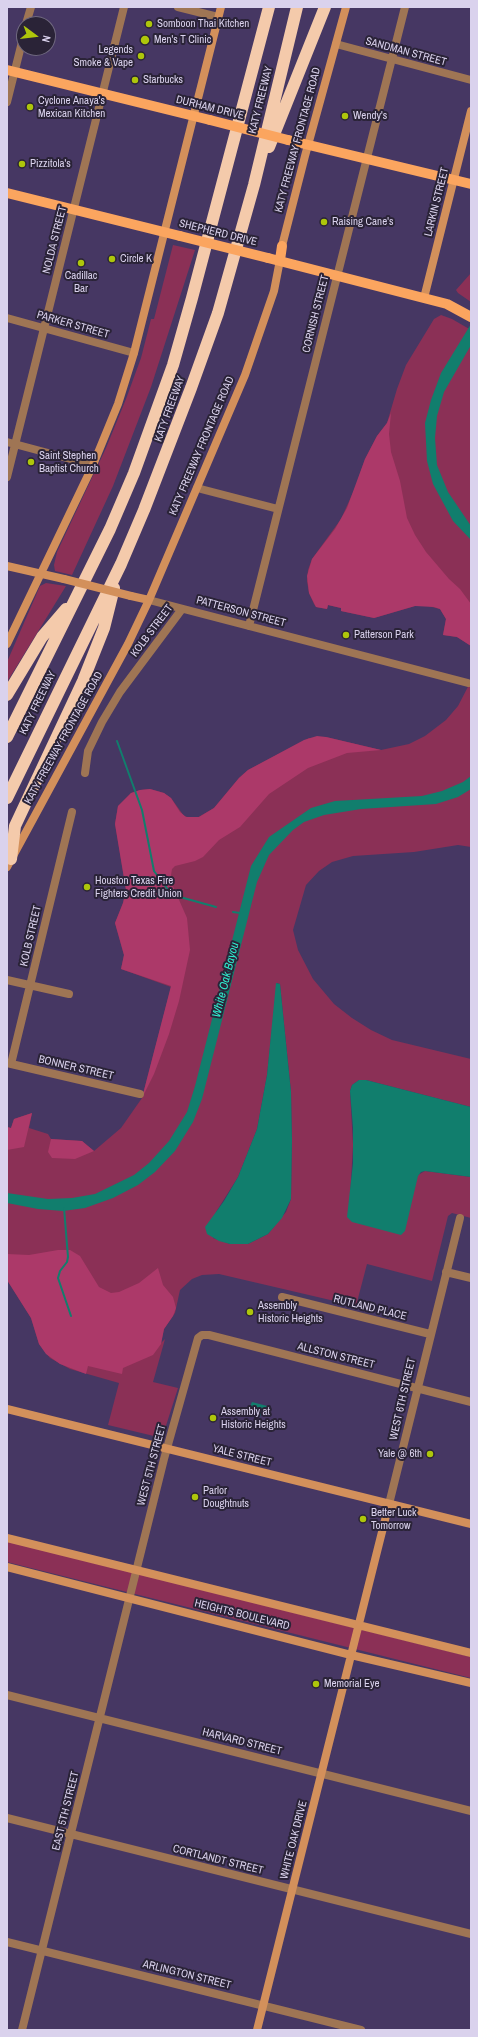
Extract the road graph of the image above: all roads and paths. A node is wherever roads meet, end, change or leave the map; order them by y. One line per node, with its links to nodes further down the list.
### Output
1 (124, 7): 17 (street, NOLDA STREET)
2 (178, 7): 10 (street)
3 (221, 7): 10 (main road)
4 (260, 7): 16 (highway)
5 (269, 7): 16 (highway, KATY FREEWAY)
6 (297, 7): 25 (highway, KATY FREEWAY)
7 (325, 7): 25 (highway)
8 (346, 7): 11 (main road, KATY FREEWAY FRONTAGE ROAD)
9 (405, 7): 13 (street, CORNISH STREET)
10 (218, 17): 20 (main road)
11 (336, 44): 13 (street, SANDMAN STREET); 21 (main road, KATY FREEWAY FRONTAGE ROAD)
12 (16, 56): 14 (street)
13 (392, 59): 15 (street, SANDMAN STREET); 22 (street, CORNISH STREET)
14 (11, 71): 17 (main road, DURHAM DRIVE); 18 (street)
15 (471, 80)
16 (248, 89): 45 (highway, KATY FREEWAY)
17 (103, 93): 20 (main road, DURHAM DRIVE); 27 (street, NOLDA STREET)
18 (7, 102)
19 (471, 111): 23 (main road, LARKIN STREET)
20 (194, 116): 21 (main road, DURHAM DRIVE, bridge); 28 (main road)
21 (308, 145): 22 (main road, DURHAM DRIVE); 29 (main road, KATY FREEWAY FRONTAGE ROAD)
22 (366, 159): 23 (main road, DURHAM DRIVE); 31 (street, CORNISH STREET)
23 (454, 180): 24 (main road, DURHAM DRIVE); 32 (main road, LARKIN STREET)
24 (471, 184)
25 (254, 185): 42 (highway, KATY FREEWAY)
26 (7, 193): 27 (main road, SHEPHERD DRIVE)
27 (74, 210): 28 (main road, SHEPHERD DRIVE); 35 (street, NOLDA STREET)
28 (165, 232): 30 (main road, SHEPHERD DRIVE, bridge); 36 (main road)
29 (282, 246): 30 (main road, KATY FREEWAY FRONTAGE ROAD)
30 (280, 260): 31 (main road, SHEPHERD DRIVE); 40 (main road, KATY FREEWAY FRONTAGE ROAD)
31 (337, 276): 32 (main road, SHEPHERD DRIVE); 41 (street, CORNISH STREET)
32 (424, 298): 33 (main road, SHEPHERD DRIVE)
33 (471, 317)
34 (7, 318): 35 (street, PARKER STREET)
35 (44, 328): 36 (street, PARKER STREET); 37 (street, NOLDA STREET)
36 (134, 353): 38 (main road)
37 (11, 443): 38 (street); 39 (street, NOLDA STREET)
38 (93, 465): 44 (main road)
39 (7, 477)
40 (197, 488): 41 (street); 46 (main road, KATY FREEWAY FRONTAGE ROAD)
41 (278, 509): 48 (street, CORNISH STREET)
42 (120, 564): 54 (highway, KATY FREEWAY); 56 (highway)
43 (7, 566): 44 (main road, PATTERSON STREET)
44 (42, 573): 46 (main road, PATTERSON STREET, bridge); 49 (main road)
45 (80, 592): 51 (highway); 52 (highway, KATY FREEWAY)
46 (149, 600): 47 (street, PATTERSON STREET); 56 (main road, KATY FREEWAY FRONTAGE ROAD)
47 (182, 609): 48 (street, PATTERSON STREET); 53 (street, KOLB STREET)
48 (249, 626): 50 (street, PATTERSON STREET)
49 (7, 644)
50 (468, 683)
51 (7, 695)
52 (7, 737)
53 (85, 773)
54 (7, 798)
55 (72, 812): 58 (street, KOLB STREET)
56 (9, 863)
57 (7, 980): 58 (street)
58 (31, 986): 59 (street); 60 (street, KOLB STREET)
59 (69, 994)
60 (9, 1064): 61 (street, BONNER STREET)
61 (140, 1094)
62 (460, 1218): 63 (street, WEST 6TH STREET)
63 (446, 1272): 64 (street); 66 (street, WEST 6TH STREET)
64 (471, 1278)
65 (282, 1297): 66 (street, RUTLAND PLACE)
66 (430, 1334): 68 (street, WEST 6TH STREET)
67 (197, 1340): 68 (street, ALLSTON STREET); 71 (street, WEST 5TH STREET)
68 (417, 1388): 69 (street, ALLSTON STREET); 72 (street, WEST 6TH STREET)
69 (471, 1402)
70 (7, 1409): 71 (main road, YALE STREET)
71 (168, 1449): 72 (main road, YALE STREET); 76 (street, WEST 5TH STREET)
72 (389, 1504): 73 (main road, YALE STREET); 78 (main road, WEST 6TH STREET)
73 (471, 1524)
74 (7, 1538): 76 (main road, HEIGHTS BOULEVARD)
75 (7, 1567): 77 (main road, HEIGHTS BOULEVARD)
76 (137, 1570): 77 (street, WEST 5TH STREET); 78 (main road, HEIGHTS BOULEVARD)
77 (130, 1597): 80 (main road, HEIGHTS BOULEVARD); 83 (street, EAST 5TH STREET)
78 (358, 1625): 79 (main road, HEIGHTS BOULEVARD); 80 (main road, WEST 6TH STREET)
79 (471, 1654)
80 (351, 1655): 81 (main road, HEIGHTS BOULEVARD); 84 (main road, WHITE OAK DRIVE)
81 (471, 1683)
82 (7, 1695): 83 (street, HARVARD STREET)
83 (99, 1718): 84 (street, HARVARD STREET); 87 (street, EAST 5TH STREET)
84 (321, 1773): 85 (street, HARVARD STREET); 88 (main road, WHITE OAK DRIVE)
85 (471, 1811)
86 (7, 1818): 87 (street, CORTLANDT STREET)
87 (71, 1834): 88 (street, CORTLANDT STREET); 91 (street, EAST 5TH STREET)
88 (293, 1890): 89 (street, CORTLANDT STREET); 92 (main road, WHITE OAK DRIVE)
89 (471, 1934)
90 (7, 1942): 91 (street, ARLINGTON STREET)
91 (42, 1950): 92 (street, ARLINGTON STREET); 93 (street, EAST 5TH STREET)
92 (264, 2006): 94 (main road, WHITE OAK DRIVE); 95 (street, ARLINGTON STREET)
93 (22, 2030)
94 (257, 2030)
95 (361, 2030)

